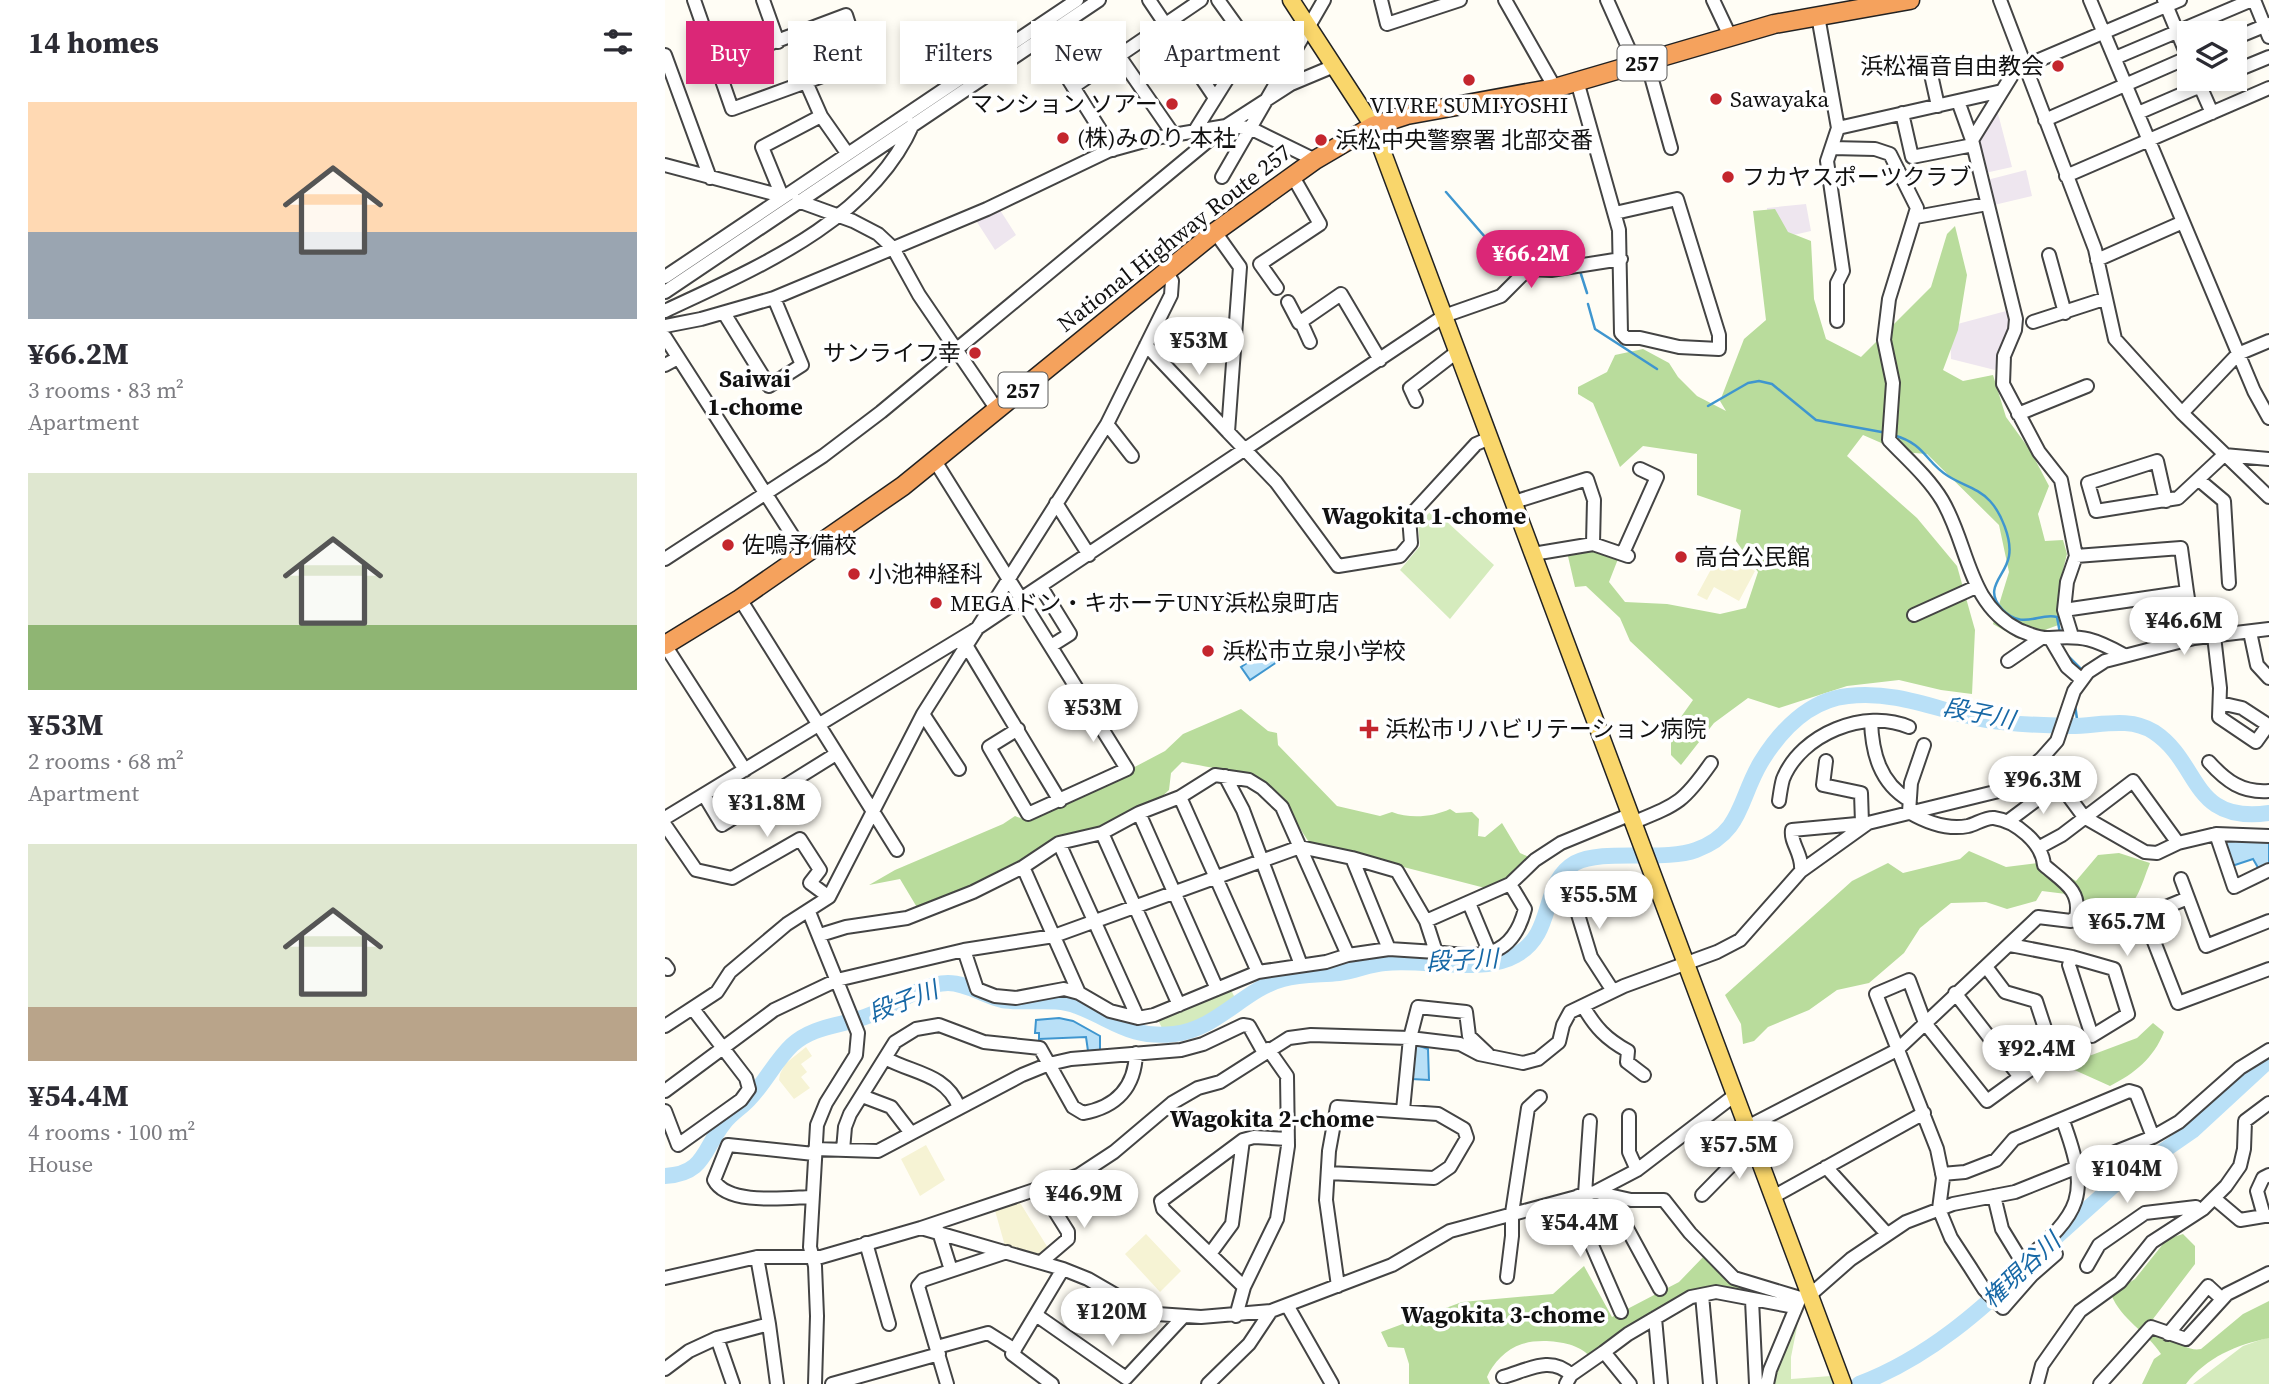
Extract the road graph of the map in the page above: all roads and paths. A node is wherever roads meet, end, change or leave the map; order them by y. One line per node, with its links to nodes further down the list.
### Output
1 (694, 0): 23 (street)
2 (763, 0): 37 (street)
3 (1077, 0): 86 (street)
4 (1099, 0): 26 (street)
5 (1149, 0): 27 (street)
6 (1201, 0): 28 (street)
7 (1217, 0): 66 (street)
8 (1290, 0): 30 (main road)
9 (1324, 0): 30 (street)
10 (1381, 0): 21 (street)
11 (1460, 0): 21 (street)
12 (1505, 0): 60 (street)
13 (1607, 0): 44 (street)
14 (1713, 0): 35 (street)
15 (1910, 0): 22 (highway, National Highway Route 257 / 257)
16 (2000, 0): 45 (street)
17 (2090, 0): 33 (street)
18 (2180, 0): 20 (street)
19 (2253, 0): 29 (street); 31 (street)
20 (2165, 3): 32 (street); 33 (street)
21 (1430, 4)
22 (1818, 16): 35 (highway, National Highway Route 257 / 257); 78 (street)
23 (701, 21)
24 (830, 21): 25 (street)
25 (848, 21)
26 (1069, 21)
27 (1163, 21)
28 (1170, 21)
29 (2202, 21)
30 (1308, 27): 47 (main road); 65 (street)
31 (2267, 29): 34 (street)
32 (2177, 31): 42 (street)
33 (2103, 32): 42 (street); 45 (street)
34 (2247, 35)
35 (1730, 36): 44 (highway, National Highway Route 257 / 257)
36 (788, 37): 37 (street)
37 (778, 41): 38 (street)
38 (774, 42)
39 (1031, 47): 74 (street)
40 (665, 55): 50 (street)
41 (2269, 57): 49 (street)
42 (2115, 58): 58 (street)
43 (1928, 61): 68 (street)
44 (1642, 63): 51 (highway, National Highway Route 257 / 257); 83 (street)
45 (2023, 63): 62 (street); 73 (street)
46 (2177, 63): 58 (street)
47 (1333, 65): 65 (street); 76 (main road)
48 (1126, 66): 80 (street)
49 (2247, 66)
50 (668, 73): 92 (street)
51 (1577, 81): 60 (highway, National Highway Route 257 / 257); 96 (street)
52 (723, 84): 53 (street)
53 (801, 84)
54 (807, 84): 72 (street)
55 (1071, 84): 59 (street)
56 (1079, 84): 59 (street)
57 (1206, 84): 66 (street)
58 (2125, 85): 70 (street); 73 (street)
59 (1073, 88): 85 (street)
60 (1555, 88): 76 (highway, National Highway Route 257 / 257)
61 (2269, 88): 71 (street)
62 (2002, 90): 67 (street); 82 (street)
63 (2181, 91): 70 (street)
64 (2202, 91): 71 (street)
65 (1269, 96): 75 (street); 77 (street)
66 (1215, 98): 79 (street)
67 (1958, 101): 68 (street); 82 (street)
68 (1938, 106): 69 (street)
69 (1902, 113): 78 (street); 82 (street)
70 (2138, 113): 81 (street)
71 (2212, 113): 81 (street)
72 (821, 116): 86 (street); 93 (street)
73 (2045, 120): 90 (street)
74 (913, 124): 94 (street); 97 (street)
75 (1226, 126): 77 (street); 79 (street); 124 (street)
76 (1373, 126): 87 (highway, National Highway Route 257 / 257); 115 (main road)
77 (1250, 128): 87 (street); 91 (street)
78 (1838, 128): 84 (street)
79 (1196, 129): 80 (street)
80 (1173, 134): 85 (street)
81 (2149, 138): 90 (street); 99 (street)
82 (1972, 142): 95 (street)
83 (1671, 148)
84 (1832, 148): 98 (street); 117 (street)
85 (1113, 150): 101 (street)
86 (847, 153): 93 (street)
87 (1315, 160): 89 (highway, National Highway Route 257 / 257)
88 (665, 165): 92 (street)
89 (1291, 175): 100 (highway, National Highway Route 257 / 257); 107 (street)
90 (2066, 176): 104 (street)
91 (1222, 177)
92 (710, 178): 93 (street)
93 (782, 196): 106 (street)
94 (798, 201): 97 (street); 108 (street)
95 (1987, 204): 98 (street); 134 (street)
96 (1615, 213): 103 (street); 103 (street)
97 (836, 215): 101 (street); 112 (street)
98 (1916, 217): 160 (street)
99 (2183, 222): 104 (street); 126 (street)
100 (1215, 232): 105 (highway, National Highway Route 257 / 257); 137 (street)
101 (893, 248): 109 (street); 124 (street)
102 (2049, 256): 114 (street)
103 (1621, 259): 115 (street)
104 (2097, 260): 110 (street)
105 (1166, 272): 123 (street); 132 (highway, National Highway Route 257 / 257)
106 (665, 277)
107 (1277, 288)
108 (665, 292)
109 (774, 298): 113 (street); 113 (street)
110 (2104, 299): 114 (street); 133 (street)
111 (1288, 302): 116 (street)
112 (665, 312)
113 (724, 313): 119 (street)
114 (2065, 313): 118 (street)
115 (1444, 316): 125 (main road); 128 (street)
116 (1301, 321): 122 (street); 128 (street)
117 (1837, 321)
118 (2033, 322)
119 (665, 326)
120 (665, 337): 127 (street)
121 (2269, 341): 126 (street)
122 (1310, 342)
123 (1146, 345): 136 (street); 137 (street)
124 (955, 350): 132 (street); 146 (street)
125 (1458, 351): 131 (street); 138 (main road)
126 (2238, 354): 133 (street); 135 (street)
127 (678, 358): 129 (street); 146 (street)
128 (1380, 360): 139 (street)
129 (665, 365)
130 (2087, 386): 134 (street)
131 (1416, 401)
132 (998, 411): 143 (highway, National Highway Route 257 / 257)
133 (2182, 413): 140 (street)
134 (2018, 414): 155 (street)
135 (2269, 418)
136 (1107, 424): 141 (street); 150 (street)
137 (1228, 432): 139 (street)
138 (1490, 438): 139 (street); 149 (main road)
139 (1245, 450): 154 (street)
140 (2224, 455): 142 (street); 145 (street); 147 (street)
141 (1132, 456)
142 (2269, 458)
143 (935, 461): 153 (highway, National Highway Route 257 / 257); 157 (street)
144 (1640, 469): 151 (street)
145 (2199, 480): 148 (street); 158 (street)
146 (766, 494): 153 (street); 156 (street)
147 (2269, 497)
148 (2166, 501): 148 (street)
149 (1514, 502): 151 (street); 152 (main road)
150 (1056, 503): 154 (street); 157 (street)
151 (1593, 544): 152 (street)
152 (1533, 554): 205 (main road)
153 (805, 555): 162 (highway, National Highway Route 257 / 257)
154 (1089, 555): 159 (street)
155 (2077, 556): 161 (street); 164 (street)
156 (665, 559)
157 (1009, 578): 163 (street); 167 (street)
158 (2229, 583)
159 (1041, 587): 163 (street); 174 (street)
160 (1976, 587): 165 (street); 170 (street)
161 (2187, 592): 164 (street); 171 (street)
162 (740, 599): 172 (highway, National Highway Route 257 / 257); 182 (street)
163 (1022, 600): 167 (street); 174 (street)
164 (2064, 610): 170 (street)
165 (1914, 615)
166 (2269, 629): 168 (street)
167 (974, 631): 173 (street); 182 (street)
168 (2250, 632): 169 (street); 178 (street)
169 (2214, 636): 171 (street); 179 (street)
170 (2057, 638): 175 (street); 176 (street); 177 (street)
171 (2194, 638): 175 (street)
172 (665, 645): 192 (street)
173 (966, 645): 180 (street); 184 (street)
174 (1051, 646): 198 (street)
175 (2124, 655): 177 (street)
176 (2008, 661)
177 (2083, 677): 187 (street)
178 (2269, 678)
179 (2220, 704)
180 (923, 714): 191 (street); 202 (street)
181 (1871, 721): 183 (street); 199 (street); 200 (street)
182 (818, 724): 186 (street); 192 (street)
183 (1909, 727)
184 (1018, 729): 198 (street); 198 (street)
185 (1924, 745): 200 (street)
186 (836, 754): 196 (street); 202 (street)
187 (2041, 759): 194 (street); 200 (street)
188 (1826, 761): 207 (street)
189 (2209, 762): 195 (street)
190 (1711, 763): 205 (street)
191 (960, 769)
192 (745, 770): 196 (street)
193 (1225, 776): 197 (street); 214 (street); 218 (street)
194 (2059, 783): 203 (street); 206 (street)
195 (2269, 791)
196 (704, 795): 204 (street)
197 (1180, 797): 201 (street); 222 (street)
198 (1059, 801)
199 (1780, 801)
200 (1909, 806): 206 (street); 207 (street)
201 (1139, 813): 209 (street); 225 (street)
202 (873, 814): 216 (street); 227 (street)
203 (2084, 817): 213 (street); 213 (street); 215 (street)
204 (665, 818)
205 (1631, 819): 224 (street); 246 (main road)
206 (2007, 822): 215 (street)
207 (1865, 823): 221 (street); 221 (street)
208 (665, 825): 227 (street)
209 (1101, 833): 212 (street); 230 (street)
210 (2216, 834): 211 (street); 213 (street); 220 (street)
211 (2269, 835)
212 (1059, 843): 219 (street); 233 (street)
213 (2178, 843)
214 (1300, 847): 217 (street); 218 (street); 244 (street)
215 (2038, 848): 239 (street)
216 (897, 850)
217 (1352, 858): 234 (street); 240 (street)
218 (1259, 860): 222 (street); 247 (street)
219 (1023, 867): 237 (street); 238 (street)
220 (2269, 870)
221 (1801, 871): 246 (street)
222 (1217, 875): 225 (street); 250 (street)
223 (2181, 879): 228 (street)
224 (1510, 884): 229 (street); 242 (street)
225 (1173, 890): 230 (street); 252 (street)
226 (1640, 891): 253 (street)
227 (829, 897): 231 (street)
228 (2188, 898): 232 (street); 235 (street)
229 (1469, 903): 234 (street); 242 (street)
230 (1134, 905): 233 (street); 256 (street)
231 (809, 912): 237 (street); 258 (street)
232 (2144, 916): 236 (street); 249 (street)
233 (1095, 919): 238 (street); 259 (street)
234 (1426, 920): 243 (street)
235 (2269, 921)
236 (2119, 924)
237 (820, 935): 251 (street)
238 (1054, 936): 241 (street); 254 (street)
239 (2010, 945): 245 (street); 248 (street)
240 (1389, 949): 243 (street); 244 (street)
241 (964, 950): 251 (street); 254 (street)
242 (1489, 951): 243 (street)
243 (1436, 952)
244 (1347, 955): 247 (street)
245 (2073, 957): 245 (street)
246 (1686, 963): 253 (street); 274 (main road)
247 (1301, 965): 250 (street)
248 (1987, 968): 255 (street); 272 (street)
249 (2269, 969)
250 (1258, 972): 252 (street)
251 (837, 980): 263 (street); 292 (street)
252 (1217, 989): 256 (street)
253 (1613, 991): 257 (street)
254 (1079, 993): 259 (street)
255 (1955, 993): 260 (street); 272 (street)
256 (1179, 1005): 259 (street)
257 (1583, 1006): 268 (street); 271 (street)
258 (693, 1009): 261 (street); 263 (street)
259 (1137, 1018)
260 (1926, 1023): 265 (street); 265 (street); 272 (street)
261 (665, 1026)
262 (1410, 1038): 264 (street); 268 (street); 268 (street); 279 (street)
263 (722, 1048): 273 (street); 280 (street)
264 (1266, 1050): 267 (street); 288 (street); 299 (street)
265 (1897, 1050): 281 (street); 285 (street)
266 (2269, 1050): 287 (street)
267 (1136, 1053): 270 (street); 270 (street)
268 (1490, 1057)
269 (885, 1058): 270 (street); 275 (street); 278 (street)
270 (1049, 1064): 278 (street)
271 (1644, 1075)
272 (2021, 1077)
273 (665, 1091)
274 (1735, 1095): 285 (main road); 295 (street)
275 (862, 1096): 286 (street); 291 (street)
276 (1541, 1097): 308 (street)
277 (2269, 1103): 306 (street)
278 (959, 1107): 286 (street)
279 (1403, 1110): 296 (street); 296 (street)
280 (665, 1111)
281 (1924, 1113): 293 (street); 297 (street)
282 (1629, 1116): 295 (street)
283 (1590, 1121): 300 (street)
284 (2063, 1121): 287 (street); 294 (street); 297 (street)
285 (1747, 1127): 290 (main road)
286 (912, 1133): 291 (street)
287 (2153, 1137): 294 (street)
288 (1288, 1139): 289 (street); 329 (street)
289 (1243, 1140): 315 (street); 315 (street)
290 (1753, 1143): 301 (street); 304 (main road)
291 (843, 1150): 292 (street)
292 (815, 1151): 305 (street); 305 (street)
293 (1826, 1167): 304 (street); 312 (street)
294 (2077, 1168): 302 (street); 320 (street)
295 (1637, 1170): 300 (street)
296 (1328, 1173): 328 (street)
297 (1943, 1174): 307 (street)
298 (2269, 1175): 309 (street)
299 (1041, 1189): 310 (street); 319 (street)
300 (1586, 1194): 303 (street); 308 (street); 337 (street)
301 (1702, 1195)
302 (1994, 1196): 307 (street); 320 (street)
303 (1609, 1197): 330 (street); 334 (street)
304 (1773, 1197): 334 (main road)
305 (811, 1198): 317 (street)
306 (2210, 1202): 309 (street); 321 (street); 367 (street)
307 (1939, 1209): 312 (street); 325 (street)
308 (1512, 1213): 326 (street); 328 (street)
309 (2267, 1216)
310 (921, 1228): 311 (street); 313 (street)
311 (939, 1232): 314 (street); 323 (street)
312 (1887, 1234): 334 (street)
313 (866, 1243): 317 (street); 343 (street)
314 (1007, 1251): 319 (street); 323 (street)
315 (1210, 1254): 329 (street)
316 (2056, 1254): 325 (street)
317 (810, 1256): 318 (street); 356 (street)
318 (757, 1257): 327 (street); 342 (street)
319 (1041, 1262): 322 (street)
320 (2022, 1263): 325 (street)
321 (2087, 1266)
322 (1063, 1269): 338 (street); 340 (street)
323 (951, 1270): 347 (street)
324 (2269, 1273): 332 (street)
325 (2032, 1275)
326 (1507, 1277)
327 (665, 1278)
328 (1338, 1286): 335 (street)
329 (1244, 1287): 339 (street)
330 (1661, 1289)
331 (1702, 1295): 333 (street); 341 (street); 364 (street)
332 (2222, 1299): 344 (street); 344 (street)
333 (1752, 1300): 334 (street); 365 (street)
334 (1802, 1300): 350 (street); 353 (main road)
335 (1287, 1305): 336 (street); 361 (street)
336 (1271, 1311): 339 (street); 360 (street)
337 (1621, 1312)
338 (1036, 1315): 340 (street); 346 (street)
339 (1236, 1316): 340 (street)
340 (1182, 1318)
341 (1655, 1318): 348 (street); 363 (street)
342 (769, 1324): 345 (street); 355 (street)
343 (889, 1324)
344 (2168, 1334): 368 (street)
345 (717, 1338): 349 (street); 354 (street)
346 (1015, 1350): 347 (street); 359 (street)
347 (938, 1351): 357 (street); 358 (street)
348 (1604, 1352): 352 (street); 362 (street)
349 (665, 1369)
350 (1770, 1370): 365 (street); 366 (street)
351 (1503, 1377): 352 (street)
352 (1569, 1379)
353 (1841, 1379)
354 (733, 1384)
355 (777, 1384)
356 (815, 1384)
357 (832, 1384)
358 (947, 1384)
359 (1049, 1384)
360 (1208, 1384)
361 (1332, 1384)
362 (1630, 1384)
363 (1661, 1384)
364 (1710, 1384)
365 (1758, 1384)
366 (1767, 1384)
367 (2036, 1384)
368 (2100, 1384)

